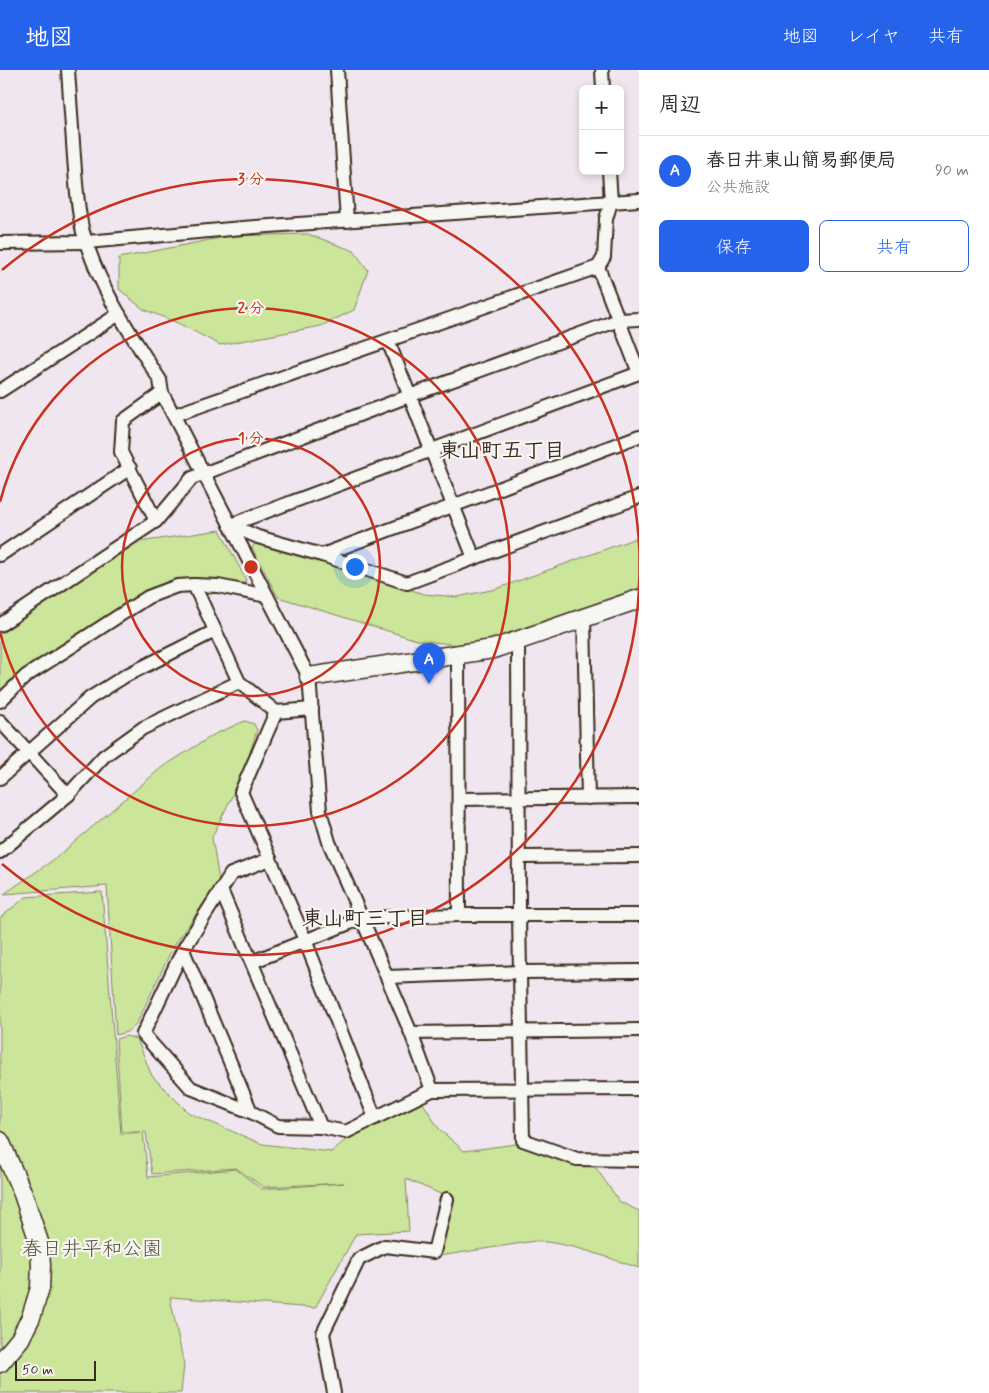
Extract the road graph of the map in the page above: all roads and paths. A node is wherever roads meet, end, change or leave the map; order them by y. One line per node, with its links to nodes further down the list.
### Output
1 (68, 70): 9 (street)
2 (337, 70): 8 (street)
3 (602, 70): 4 (street)
4 (603, 85)
5 (609, 175): 7 (street)
6 (639, 200): 7 (street)
7 (611, 202): 8 (street); 11 (street)
8 (347, 221): 9 (street)
9 (87, 242): 10 (street); 12 (street)
10 (0, 243)
11 (598, 267): 14 (street); 15 (street)
12 (119, 314): 17 (street); 18 (street)
13 (639, 319): 14 (street)
14 (618, 320): 16 (street); 19 (street)
15 (388, 342): 19 (street); 20 (street)
16 (639, 373): 22 (street)
17 (0, 391)
18 (162, 392): 20 (street); 23 (street)
19 (409, 396): 22 (street); 24 (street)
20 (174, 414): 24 (street)
21 (639, 436): 26 (street)
22 (430, 451): 26 (street); 28 (street)
23 (130, 468): 27 (street); 30 (street)
24 (202, 473): 27 (street); 28 (street)
25 (639, 497): 31 (street)
26 (453, 504): 29 (street); 31 (street)
27 (156, 521): 36 (street)
28 (230, 525): 29 (street); 33 (street)
29 (322, 554): 31 (street)
30 (0, 555)
31 (474, 558)
32 (194, 585): 33 (street); 37 (street); 42 (street)
33 (267, 596): 40 (street)
34 (639, 599): 35 (street)
35 (584, 618): 38 (street); 49 (street)
36 (0, 625)
37 (215, 631): 41 (street); 46 (street)
38 (518, 641): 39 (street); 52 (street)
39 (458, 655): 40 (street); 51 (street)
40 (310, 677): 43 (street)
41 (239, 682): 44 (street); 48 (street)
42 (0, 701)
43 (312, 709): 44 (street); 61 (street)
44 (276, 712): 56 (street)
45 (0, 721): 46 (street)
46 (28, 752): 47 (street); 48 (street)
47 (0, 778)
48 (68, 795): 53 (street)
49 (588, 798): 50 (street); 52 (street)
50 (639, 798)
51 (459, 799): 52 (street); 58 (street)
52 (519, 799): 55 (street)
53 (0, 852)
54 (639, 856): 55 (street)
55 (520, 857): 60 (street)
56 (270, 859): 57 (street); 62 (street)
57 (221, 890): 63 (street); 64 (street)
58 (459, 915): 60 (street); 61 (street)
59 (639, 915): 60 (street)
60 (519, 916): 66 (street)
61 (362, 918): 62 (street); 67 (street)
62 (304, 940): 64 (street); 75 (street)
63 (183, 950): 74 (street); 74 (street)
64 (252, 962): 76 (street)
65 (639, 971): 66 (street)
66 (520, 972): 67 (street); 69 (street)
67 (387, 977): 70 (street)
68 (639, 1030): 69 (street)
69 (521, 1031): 70 (street); 71 (street)
70 (411, 1033): 73 (street)
71 (521, 1089): 72 (street); 73 (street); 78 (street)
72 (639, 1089)
73 (432, 1090): 75 (street)
74 (251, 1112): 76 (street)
75 (375, 1118): 76 (street)
76 (321, 1127)
77 (0, 1141): 80 (street)
78 (639, 1160)
79 (447, 1199): 81 (street)
80 (0, 1363)
81 (334, 1393)

